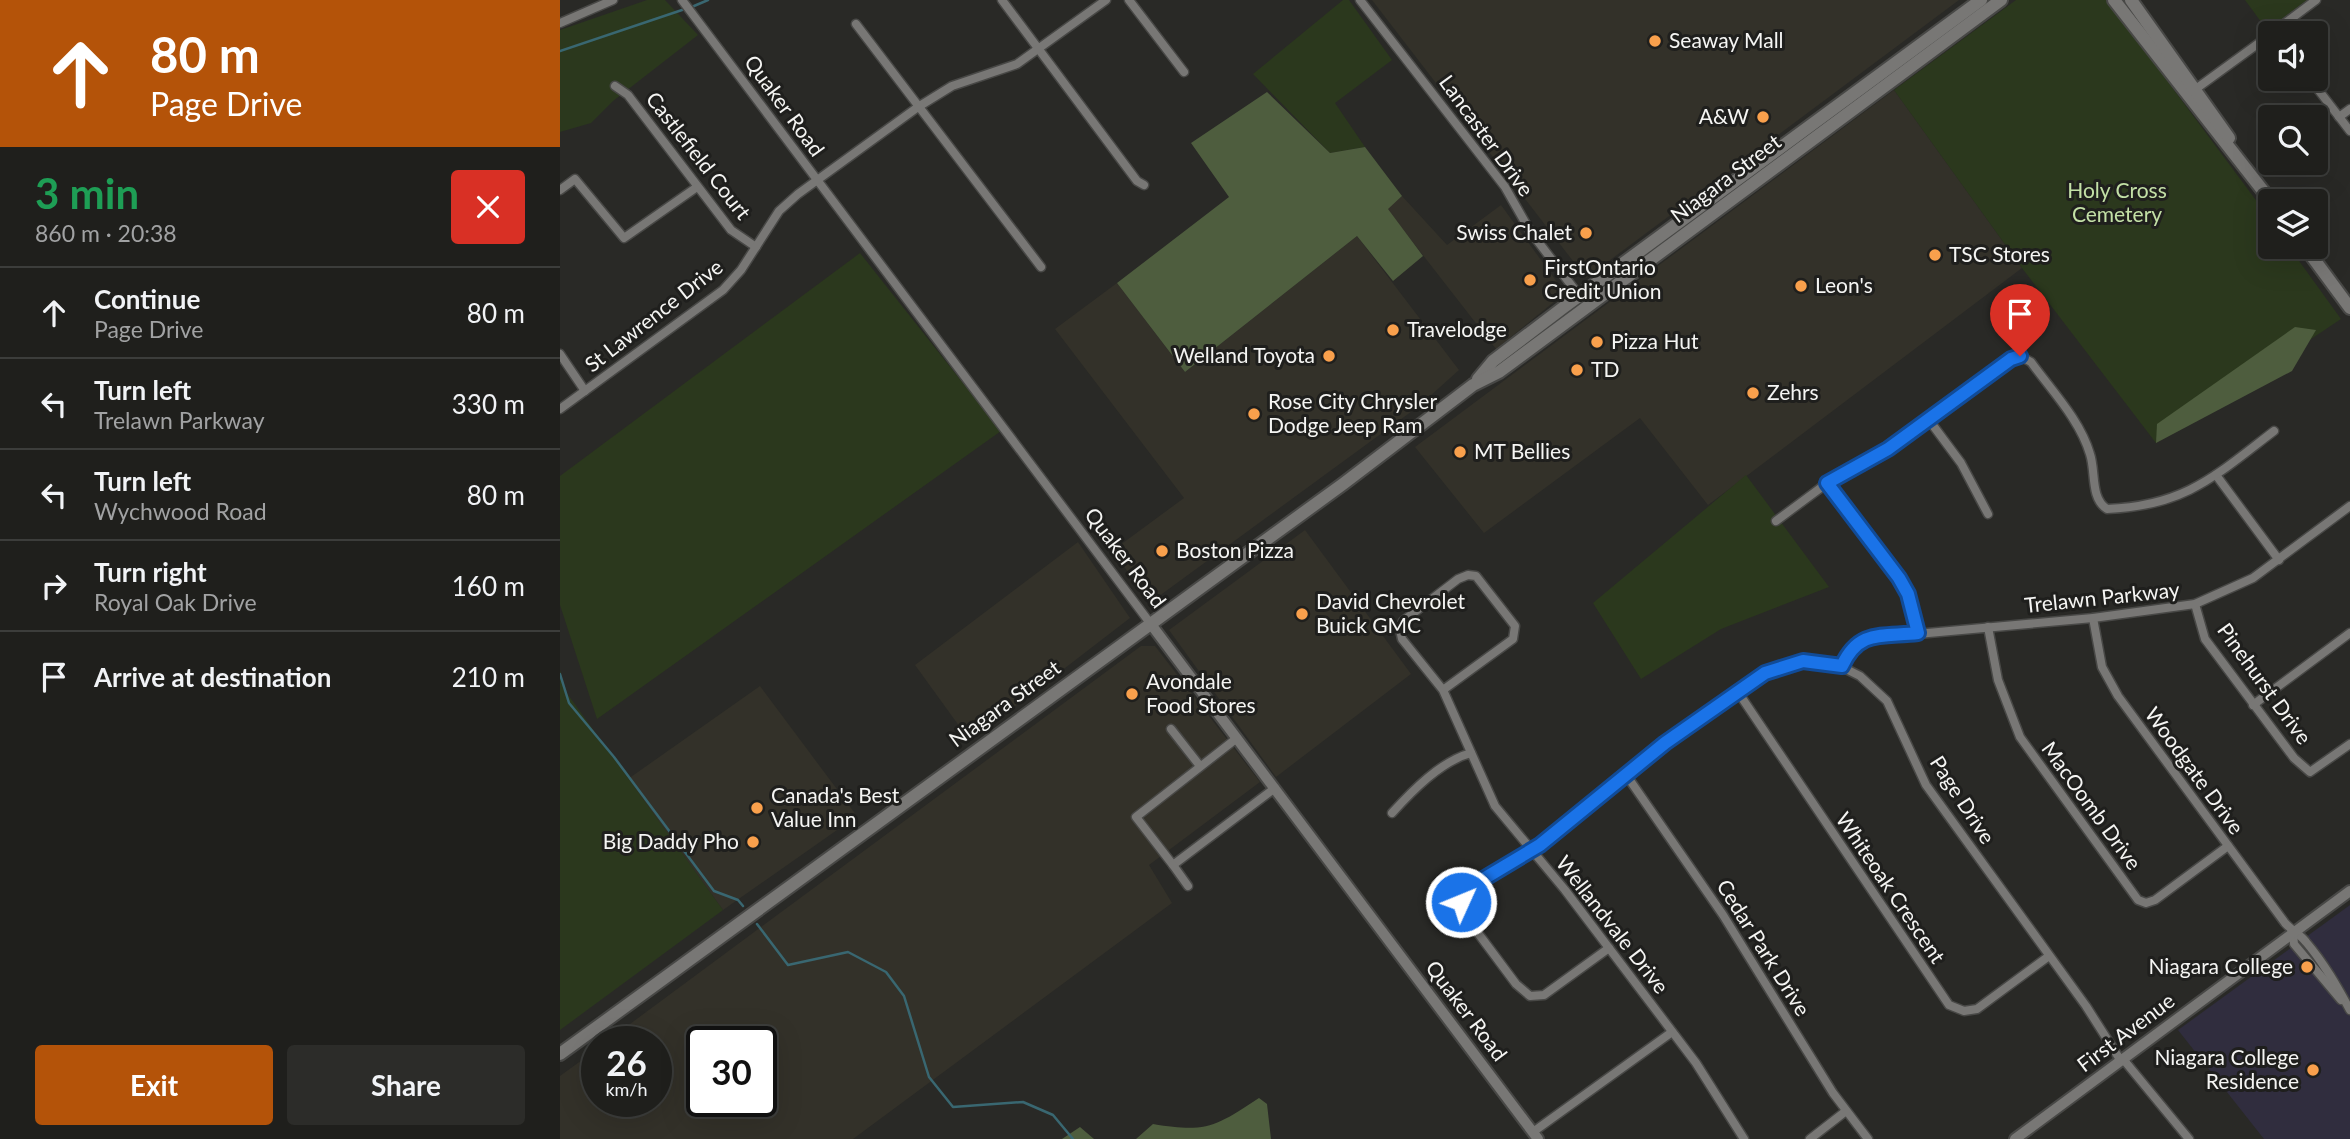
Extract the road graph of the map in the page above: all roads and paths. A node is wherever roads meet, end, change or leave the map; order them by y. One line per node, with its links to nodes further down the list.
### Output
1 (613, 0): 13 (street)
2 (682, 0): 25 (street, Quaker Road)
3 (1002, 0): 16 (street)
4 (1106, 0): 16 (street)
5 (1129, 0): 17 (street)
6 (1360, 0): 33 (street, Lancaster Drive)
7 (1981, 0): 33 (main road, Niagara Street)
8 (2001, 0): 33 (main road, Niagara Street)
9 (2115, 0): 20 (main road)
10 (2130, 0): 20 (main road)
11 (2316, 0): 12 (street)
12 (2289, 21)
13 (560, 23)
14 (856, 24): 21 (street)
15 (2258, 44): 20 (street)
16 (1040, 50): 21 (street); 26 (street)
17 (1184, 72)
18 (614, 86): 27 (street, Castlefield Court)
19 (2319, 91): 23 (street)
20 (2191, 92): 28 (main road)
21 (918, 107): 25 (street); 32 (street)
22 (2350, 108): 23 (street)
23 (2339, 117): 24 (street)
24 (2350, 131)
25 (816, 181): 30 (street, St Lawrence Drive); 48 (street, Quaker Road)
26 (1144, 184)
27 (698, 187): 29 (street); 30 (street, Castlefield Court)
28 (2262, 189)
29 (560, 190)
30 (756, 247): 36 (street, St Lawrence Drive)
31 (2314, 259): 34 (main road)
32 (1041, 267)
33 (1583, 302): 48 (main road, Niagara Street)
34 (2350, 308)
35 (560, 354): 36 (street)
36 (585, 391): 37 (street, St Lawrence Drive)
37 (560, 409)
38 (1929, 420): 40 (street); 41 (street); 43 (street)
39 (2274, 431): 40 (street)
40 (2216, 475): 45 (street)
41 (1827, 483): 44 (street); 50 (street)
42 (2350, 506): 45 (street, Trelawn Parkway)
43 (1987, 514)
44 (1776, 521)
45 (2279, 560): 46 (street, Trelawn Parkway)
46 (2195, 604): 47 (street, Trelawn Parkway); 55 (street, Pinehurst Drive)
47 (2093, 618): 49 (street, Trelawn Parkway); 64 (street, Woodgate Drive)
48 (1150, 623): 57 (street, Quaker Road); 74 (main road, Niagara Street)
49 (1988, 628): 50 (street, Trelawn Parkway); 64 (street, MacOomb Drive)
50 (1918, 633): 52 (street, Trelawn Parkway)
51 (2350, 633): 55 (street)
52 (1842, 666): 54 (street, Page Drive); 71 (street, Page Drive)
53 (1443, 690): 53 (street, Wellandvale Drive); 59 (street, Wellandvale Drive)
54 (1738, 692): 61 (street, Page Drive); 71 (street, Whiteoak Crescent)
55 (2253, 705): 58 (street, Pinehurst Drive)
56 (1171, 729): 60 (street)
57 (1237, 738): 60 (street); 62 (street, Quaker Road)
58 (2350, 744)
59 (1471, 753): 63 (street); 65 (street, Wellandvale Drive)
60 (1200, 766): 66 (street)
61 (1627, 776): 65 (street, Page Drive); 76 (street, Cedar Park Drive)
62 (1275, 788): 66 (street); 77 (street, Quaker Road)
63 (1392, 813)
64 (2228, 846): 69 (street, Woodgate Drive)
65 (1530, 851): 70 (street, Wellandvale Drive); 70 (street, Page Drive)
66 (1173, 865): 67 (street)
67 (1188, 886)
68 (2350, 891): 69 (street, First Avenue)
69 (2293, 933): 72 (street, Woodgate Drive); 75 (street, First Avenue)
70 (1609, 948): 73 (street, Wellandvale Drive)
71 (2049, 956): 75 (street, Page Drive)
72 (2350, 1010)
73 (1672, 1032): 77 (street); 78 (street, Wellandvale Drive)
74 (560, 1054)
75 (2122, 1060): 81 (street, First Avenue); 82 (street, Page Drive)
76 (1846, 1111): 79 (street); 80 (street, Cedar Park Drive)
77 (1535, 1135)
78 (1744, 1139)
79 (1810, 1139)
80 (1868, 1139)
81 (2015, 1139)
82 (2189, 1139)

